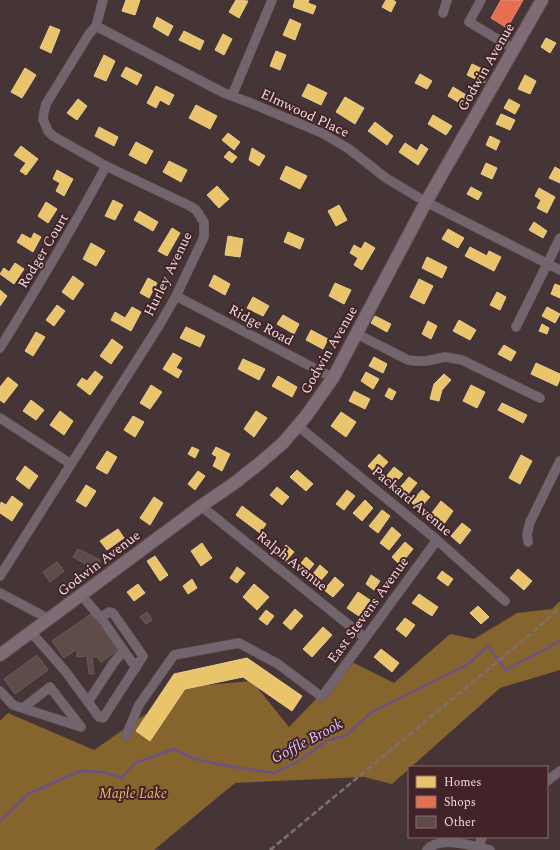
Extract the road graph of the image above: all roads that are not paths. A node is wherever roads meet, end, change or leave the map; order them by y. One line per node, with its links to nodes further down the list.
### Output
1 (103, 0): 7 (street, Hurley Avenue)
2 (272, 0): 9 (street)
3 (447, 0): 6 (street)
4 (481, 0): 8 (street)
5 (542, 0): 8 (main road, Godwin Avenue)
6 (443, 13)
7 (96, 26): 9 (street, Elmwood Place); 10 (street, Hurley Avenue)
8 (514, 49): 11 (main road, Godwin Avenue)
9 (232, 96): 11 (street, Elmwood Place)
10 (106, 166): 15 (street, Hurley Avenue); 18 (street, Rodger Court)
11 (426, 202): 13 (street, Elmwood Place); 17 (main road, Godwin Avenue)
12 (560, 238): 13 (street)
13 (548, 264): 14 (street, Elmwood Place); 16 (street)
14 (560, 270)
15 (176, 296): 19 (street, Ridge Road); 24 (street, Hurley Avenue)
16 (516, 327)
17 (357, 334): 19 (main road, Godwin Avenue); 20 (street)
18 (0, 348)
19 (333, 378): 22 (main road, Godwin Avenue)
20 (540, 398)
21 (0, 418): 24 (street)
22 (298, 426): 25 (main road, Godwin Avenue); 26 (street, Packard Avenue)
23 (560, 461): 27 (street)
24 (71, 464): 28 (street, Hurley Avenue)
25 (201, 506): 30 (main road, Godwin Avenue); 35 (street, Ralph Avenue)
26 (436, 540): 31 (street, Packard Avenue); 35 (street, East Stevens Avenue)
27 (528, 542)
28 (0, 576)
29 (0, 593): 33 (street)
30 (81, 595): 32 (street); 33 (main road, Godwin Avenue)
31 (505, 601)
32 (101, 618): 36 (street); 38 (street)
33 (49, 619): 34 (main road, Godwin Avenue)
34 (31, 632): 37 (main road, Godwin Avenue); 40 (street)
35 (365, 638): 42 (street, East Stevens Avenue)
36 (124, 651): 38 (street); 40 (street)
37 (0, 655)
38 (136, 668): 40 (street)
39 (0, 691): 41 (street)
40 (88, 702)
41 (23, 708): 41 (street)
42 (126, 736)
43 (560, 771): 44 (street)
44 (548, 780)
45 (482, 838): 46 (street)
46 (479, 847): 47 (street); 48 (street)
47 (427, 850)
48 (490, 850)

